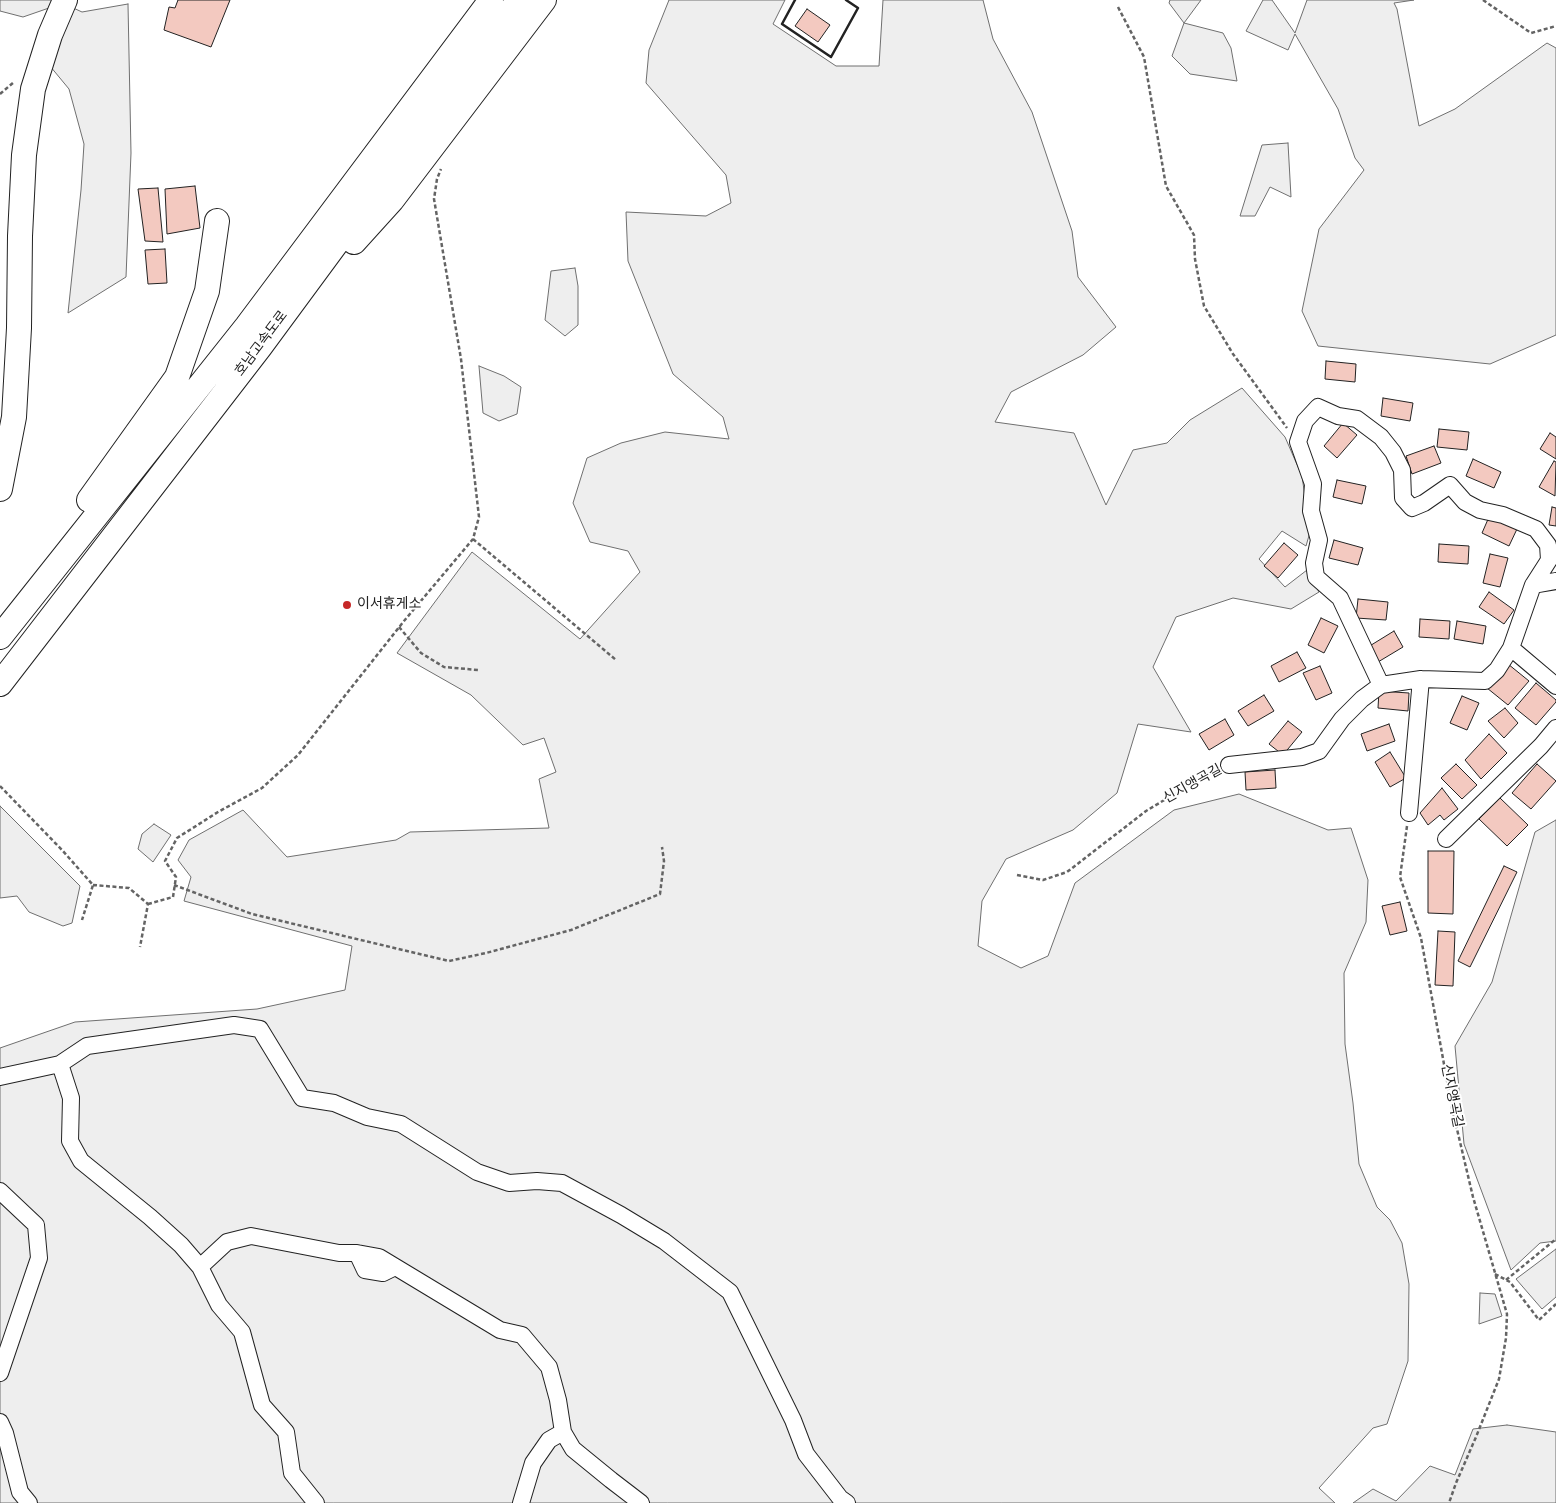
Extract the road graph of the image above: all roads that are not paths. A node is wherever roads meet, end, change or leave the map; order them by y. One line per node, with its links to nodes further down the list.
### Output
1 (65, 0): 7 (highway)
2 (491, 0): 8 (highway, 호남고속도로)
3 (519, 0): 6 (highway, 호남고속도로)
4 (544, 0): 6 (highway)
5 (217, 220): 8 (highway)
6 (260, 347): 14 (highway, 호남고속도로)
7 (0, 489)
8 (58, 563): 11 (highway, 호남고속도로)
9 (1556, 581): 10 (street)
10 (1534, 585): 12 (street, 신지앵곡길); 15 (street, 신지앵곡길)
11 (0, 637)
12 (1511, 648): 13 (street, 신지앵곡길); 16 (street)
13 (1421, 679): 15 (street, 신지앵곡길); 19 (street)
14 (0, 684)
15 (1381, 685): 18 (street, 신지앵곡길)
16 (1556, 686)
17 (1556, 728): 20 (street)
18 (1229, 765)
19 (1409, 813)
20 (1446, 839)
21 (60, 1064): 22 (street); 24 (street); 32 (street)
22 (0, 1077)
23 (0, 1191): 25 (street)
24 (200, 1267): 27 (street); 29 (street)
25 (0, 1373)
26 (0, 1422): 28 (street)
27 (563, 1432): 30 (street); 31 (street)
28 (28, 1503)
29 (316, 1503)
30 (521, 1503)
31 (641, 1503)
32 (847, 1503)

